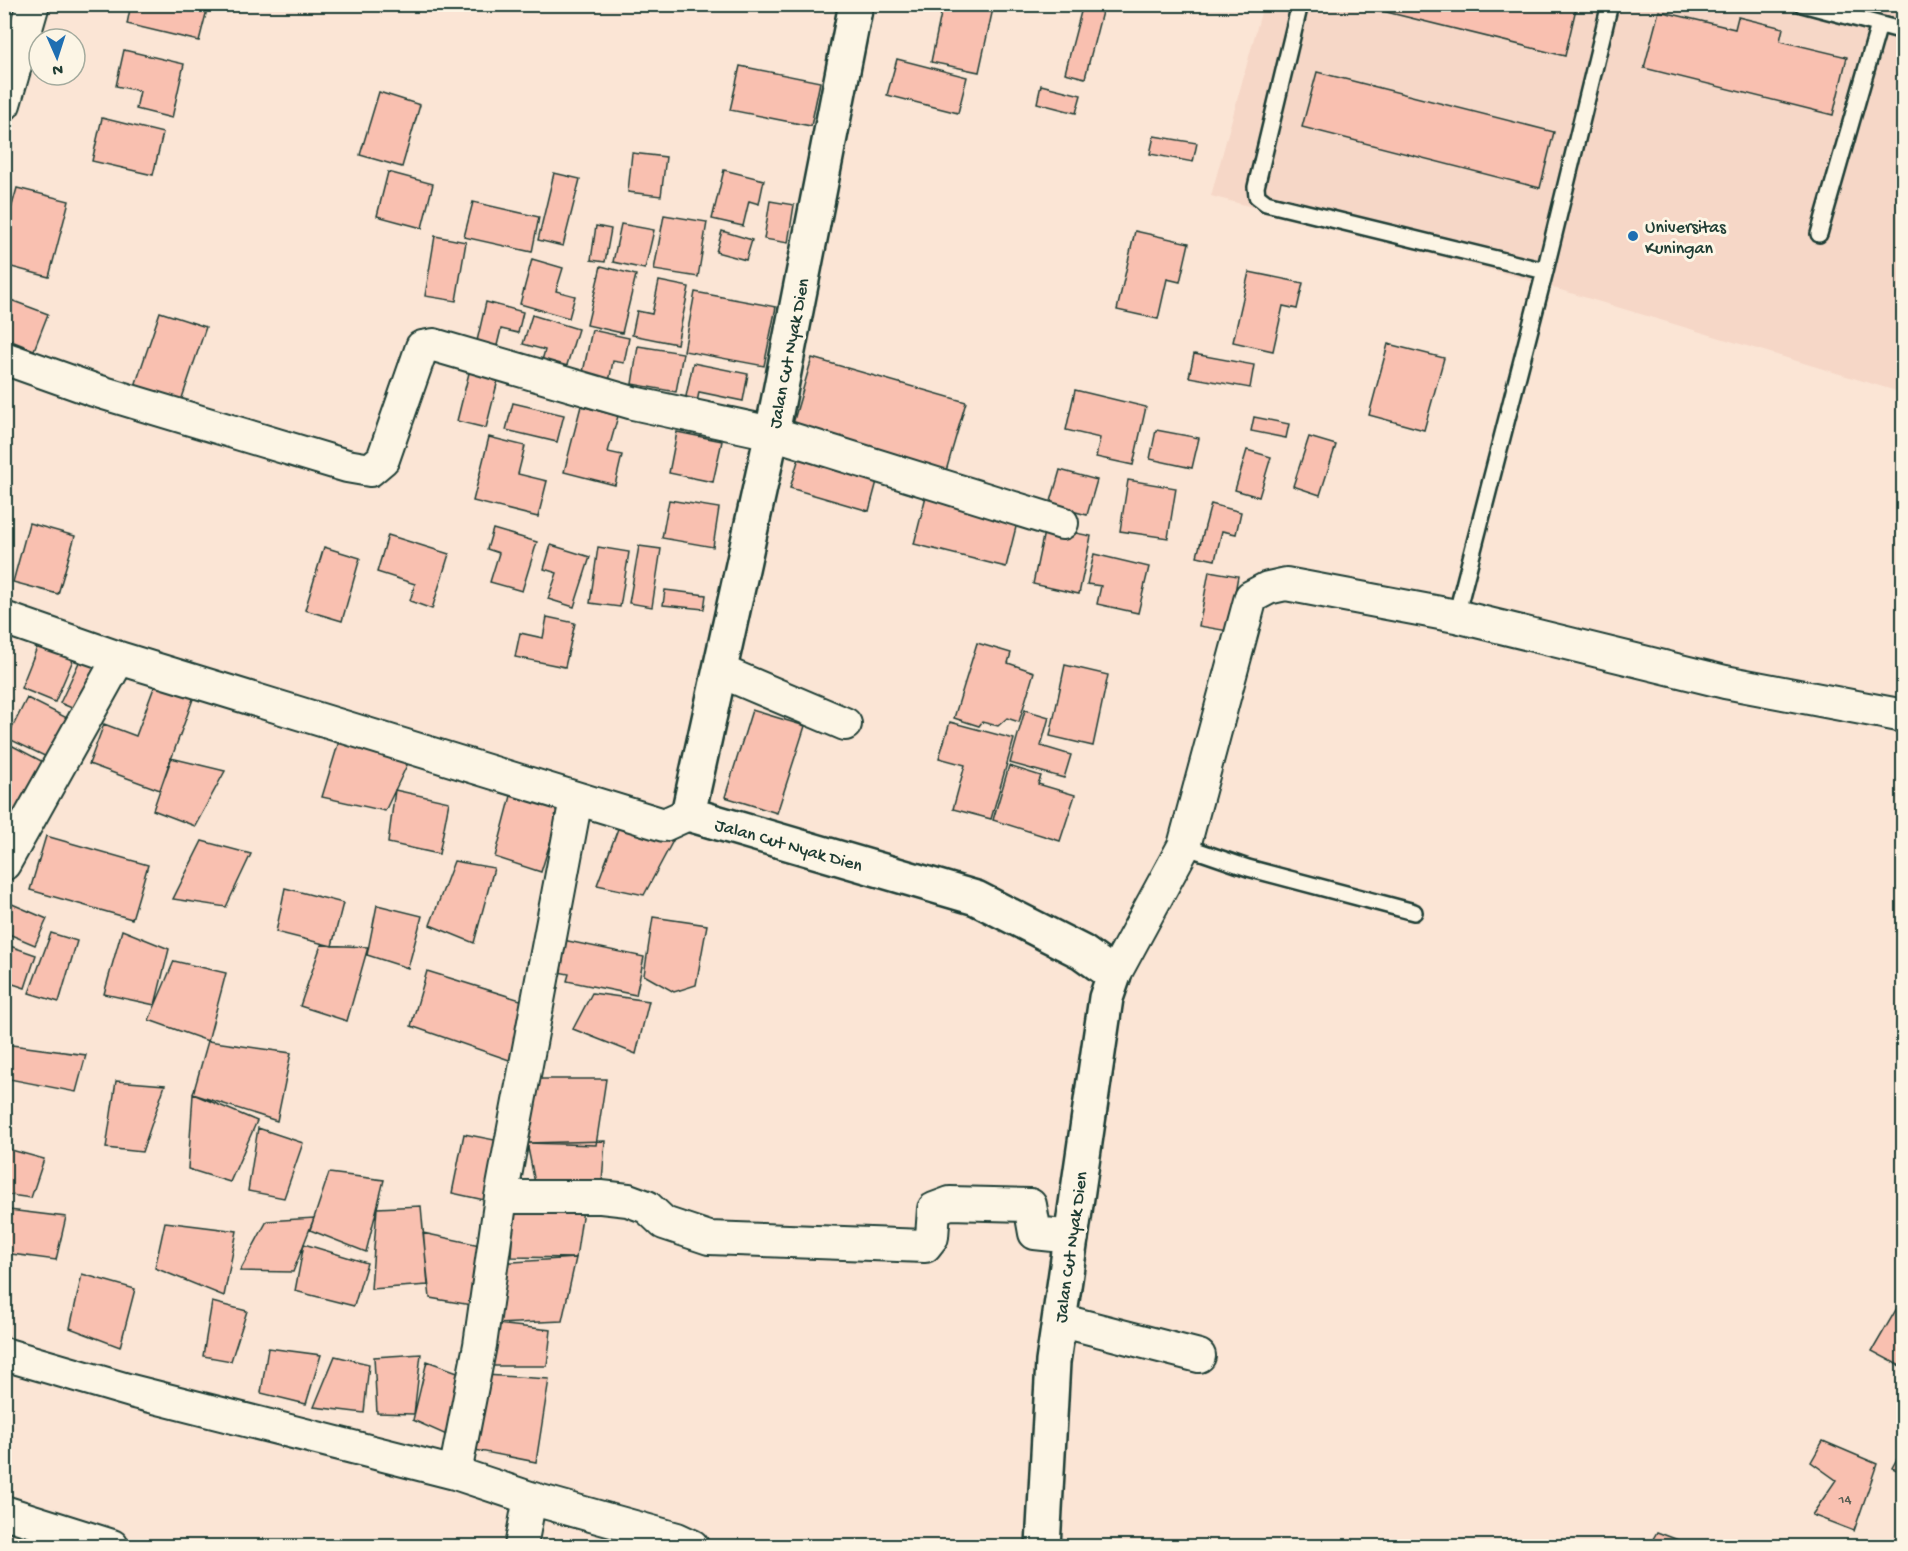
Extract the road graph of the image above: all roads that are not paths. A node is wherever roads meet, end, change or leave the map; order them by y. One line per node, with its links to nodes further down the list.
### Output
1 (33, 4): 8 (street)
2 (1300, 4): 10 (lane)
3 (1610, 4): 10 (lane)
4 (1802, 4): 6 (lane)
5 (849, 6): 12 (street, Jalan Cut Nyak Dien)
6 (1879, 26): 7 (lane); 9 (lane)
7 (1904, 31)
8 (4, 104)
9 (1819, 234)
10 (1545, 271): 14 (lane)
11 (4, 358): 12 (street)
12 (772, 433): 13 (street); 17 (street, Jalan Cut Nyak Dien)
13 (1062, 523)
14 (1456, 616): 18 (street); 23 (street)
15 (4, 618): 16 (street)
16 (119, 658): 20 (street); 22 (street)
17 (720, 671): 19 (street); 21 (street, Jalan Cut Nyak Dien)
18 (1904, 716)
19 (845, 724)
20 (576, 799): 21 (street); 27 (street)
21 (688, 814): 26 (street, Jalan Cut Nyak Dien)
22 (14, 826): 24 (street)
23 (1184, 846): 25 (lane); 26 (street)
24 (4, 864)
25 (1414, 912)
26 (1114, 975): 28 (street, Jalan Cut Nyak Dien)
27 (501, 1197): 28 (street); 32 (street)
28 (1072, 1238): 29 (street, Jalan Cut Nyak Dien)
29 (1059, 1320): 31 (street); 38 (street, Jalan Cut Nyak Dien)
30 (4, 1354): 32 (street)
31 (1199, 1356)
32 (455, 1473): 33 (street)
33 (530, 1498): 36 (street); 37 (street)
34 (4, 1512): 35 (street)
35 (112, 1546)
36 (521, 1546)
37 (692, 1546)
38 (1043, 1546)

